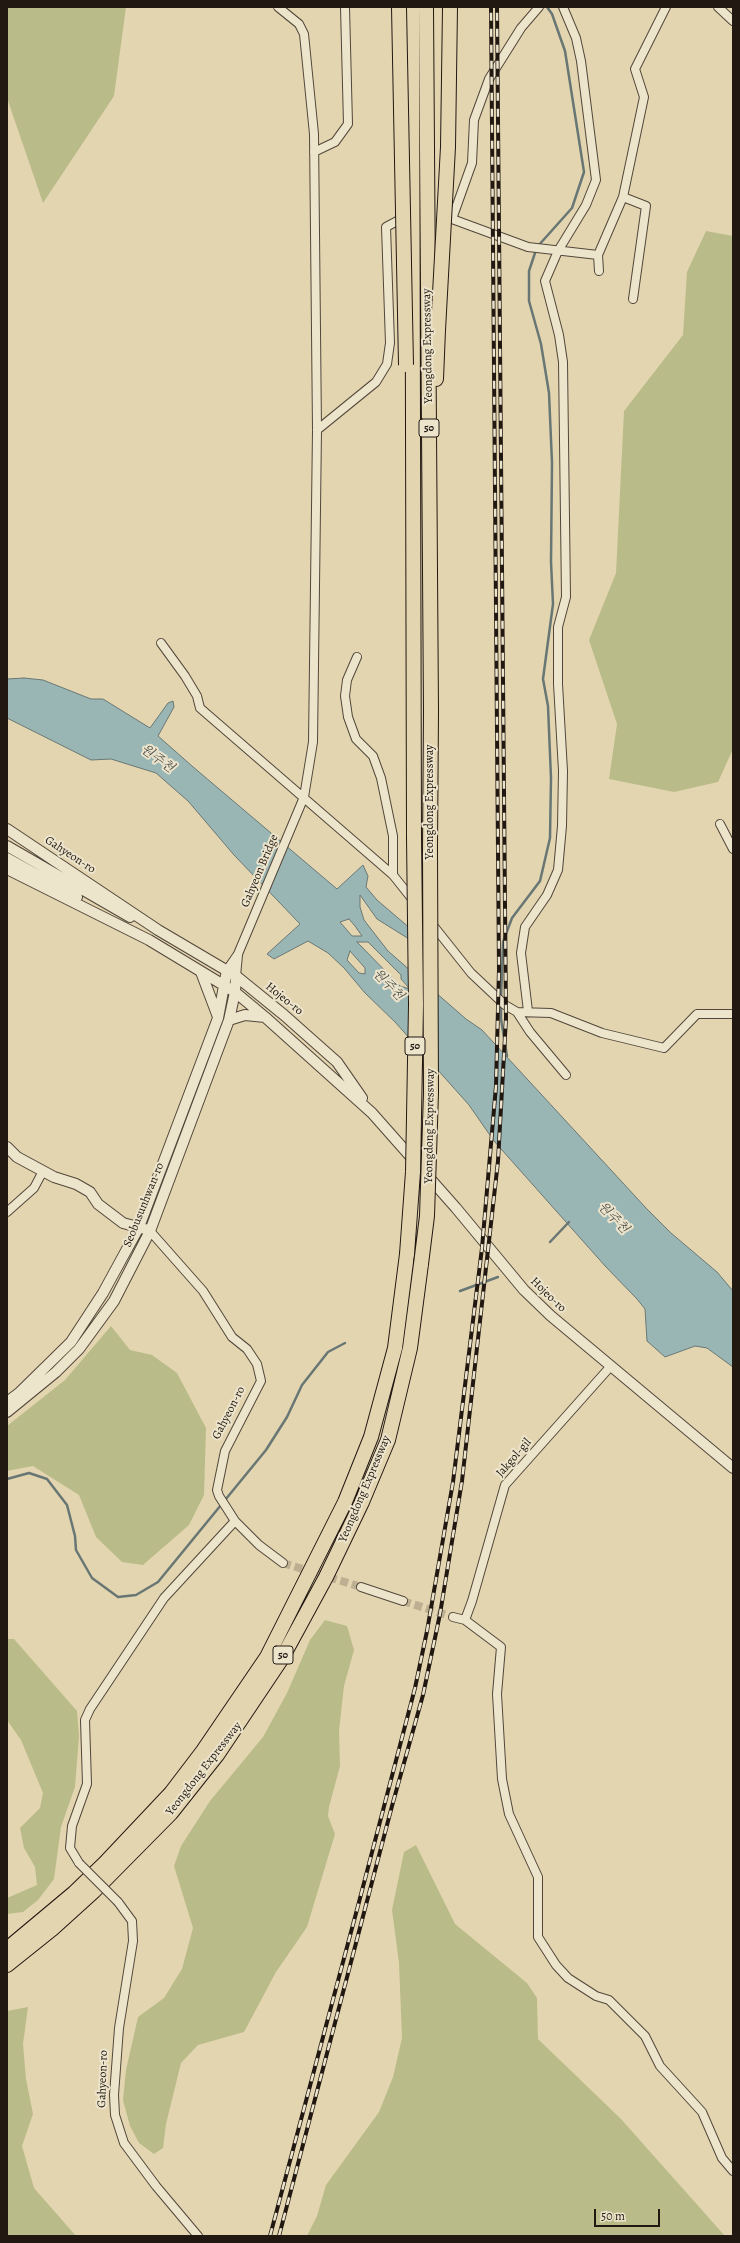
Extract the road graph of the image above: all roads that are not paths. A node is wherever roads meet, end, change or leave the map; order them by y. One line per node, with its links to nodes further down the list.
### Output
1 (278, 7): 12 (street, Gahyeon Bridge)
2 (345, 7): 12 (street)
3 (399, 7): 21 (highway, bridge)
4 (412, 7): 21 (highway, Yeongdong Expressway / 50)
5 (426, 7): 20 (highway, Yeongdong Expressway / 50)
6 (450, 7): 20 (highway, bridge)
7 (539, 7): 15 (street)
8 (563, 7): 15 (street)
9 (666, 7): 13 (street)
10 (718, 7): 11 (street)
11 (733, 21)
12 (314, 152): 19 (street, Gahyeon Bridge)
13 (623, 197): 16 (street); 18 (street)
14 (401, 219): 19 (street)
15 (558, 251): 16 (street); 39 (street)
16 (598, 254): 17 (street)
17 (599, 271)
18 (633, 299)
19 (318, 430): 24 (street, Gahyeon Bridge)
20 (430, 449): 63 (highway, Yeongdong Expressway / 50, bridge)
21 (413, 486): 62 (highway, Yeongdong Expressway / 50, bridge)
22 (161, 642): 24 (street)
23 (357, 657): 31 (street)
24 (304, 797): 31 (street); 33 (street, Gahyeon Bridge)
25 (720, 824): 28 (street)
26 (7, 829): 32 (street, Gahyeon-ro)
27 (7, 846): 32 (street, Hojeo-ro)
28 (733, 849)
29 (7, 858): 32 (street, Hojeo-ro)
30 (7, 869): 32 (street)
31 (393, 875): 40 (street)
32 (111, 910): 34 (street, Hojeo-ro); 35 (street, Hojeo-ro)
33 (238, 954): 34 (street); 36 (street)
34 (227, 970): 36 (street, Hojeo-ro); 37 (street, Seobusunhwan-ro)
35 (202, 972): 37 (street, Hojeo-ro); 43 (street)
36 (236, 976): 38 (street, Seobusunhwan-ro); 46 (street, Hojeo-ro)
37 (224, 986): 38 (street, Hojeo-ro); 43 (street, Seobusunhwan-ro)
38 (235, 992): 42 (street, Hojeo-ro); 44 (street, Seobusunhwan-ro)
39 (528, 1011): 40 (street); 41 (street)
40 (517, 1012): 45 (street)
41 (733, 1014)
42 (265, 1017): 44 (street); 46 (street, Hojeo-ro)
43 (218, 1018): 50 (street, Seobusunhwan-ro)
44 (229, 1020): 51 (street, Seobusunhwan-ro)
45 (566, 1075)
46 (372, 1112): 52 (street, Hojeo-ro)
47 (7, 1147): 48 (street)
48 (43, 1171): 49 (street); 50 (street)
49 (7, 1212)
50 (139, 1227): 51 (street); 53 (street, Seobusunhwan-ro)
51 (150, 1231): 54 (street, Seobusunhwan-ro); 56 (street, Gahyeon-ro)
52 (610, 1367): 55 (street, Hojeo-ro); 61 (street, Jakgol-gil)
53 (7, 1402)
54 (7, 1412)
55 (733, 1468)
56 (235, 1521): 57 (street, Gahyeon-ro); 65 (street, Gahyeon-ro, bridge)
57 (282, 1563)
58 (361, 1587): 59 (street)
59 (403, 1601)
60 (453, 1617): 61 (street)
61 (465, 1620): 64 (street)
62 (7, 1949)
63 (7, 1965)
64 (733, 2171)
65 (198, 2236)

